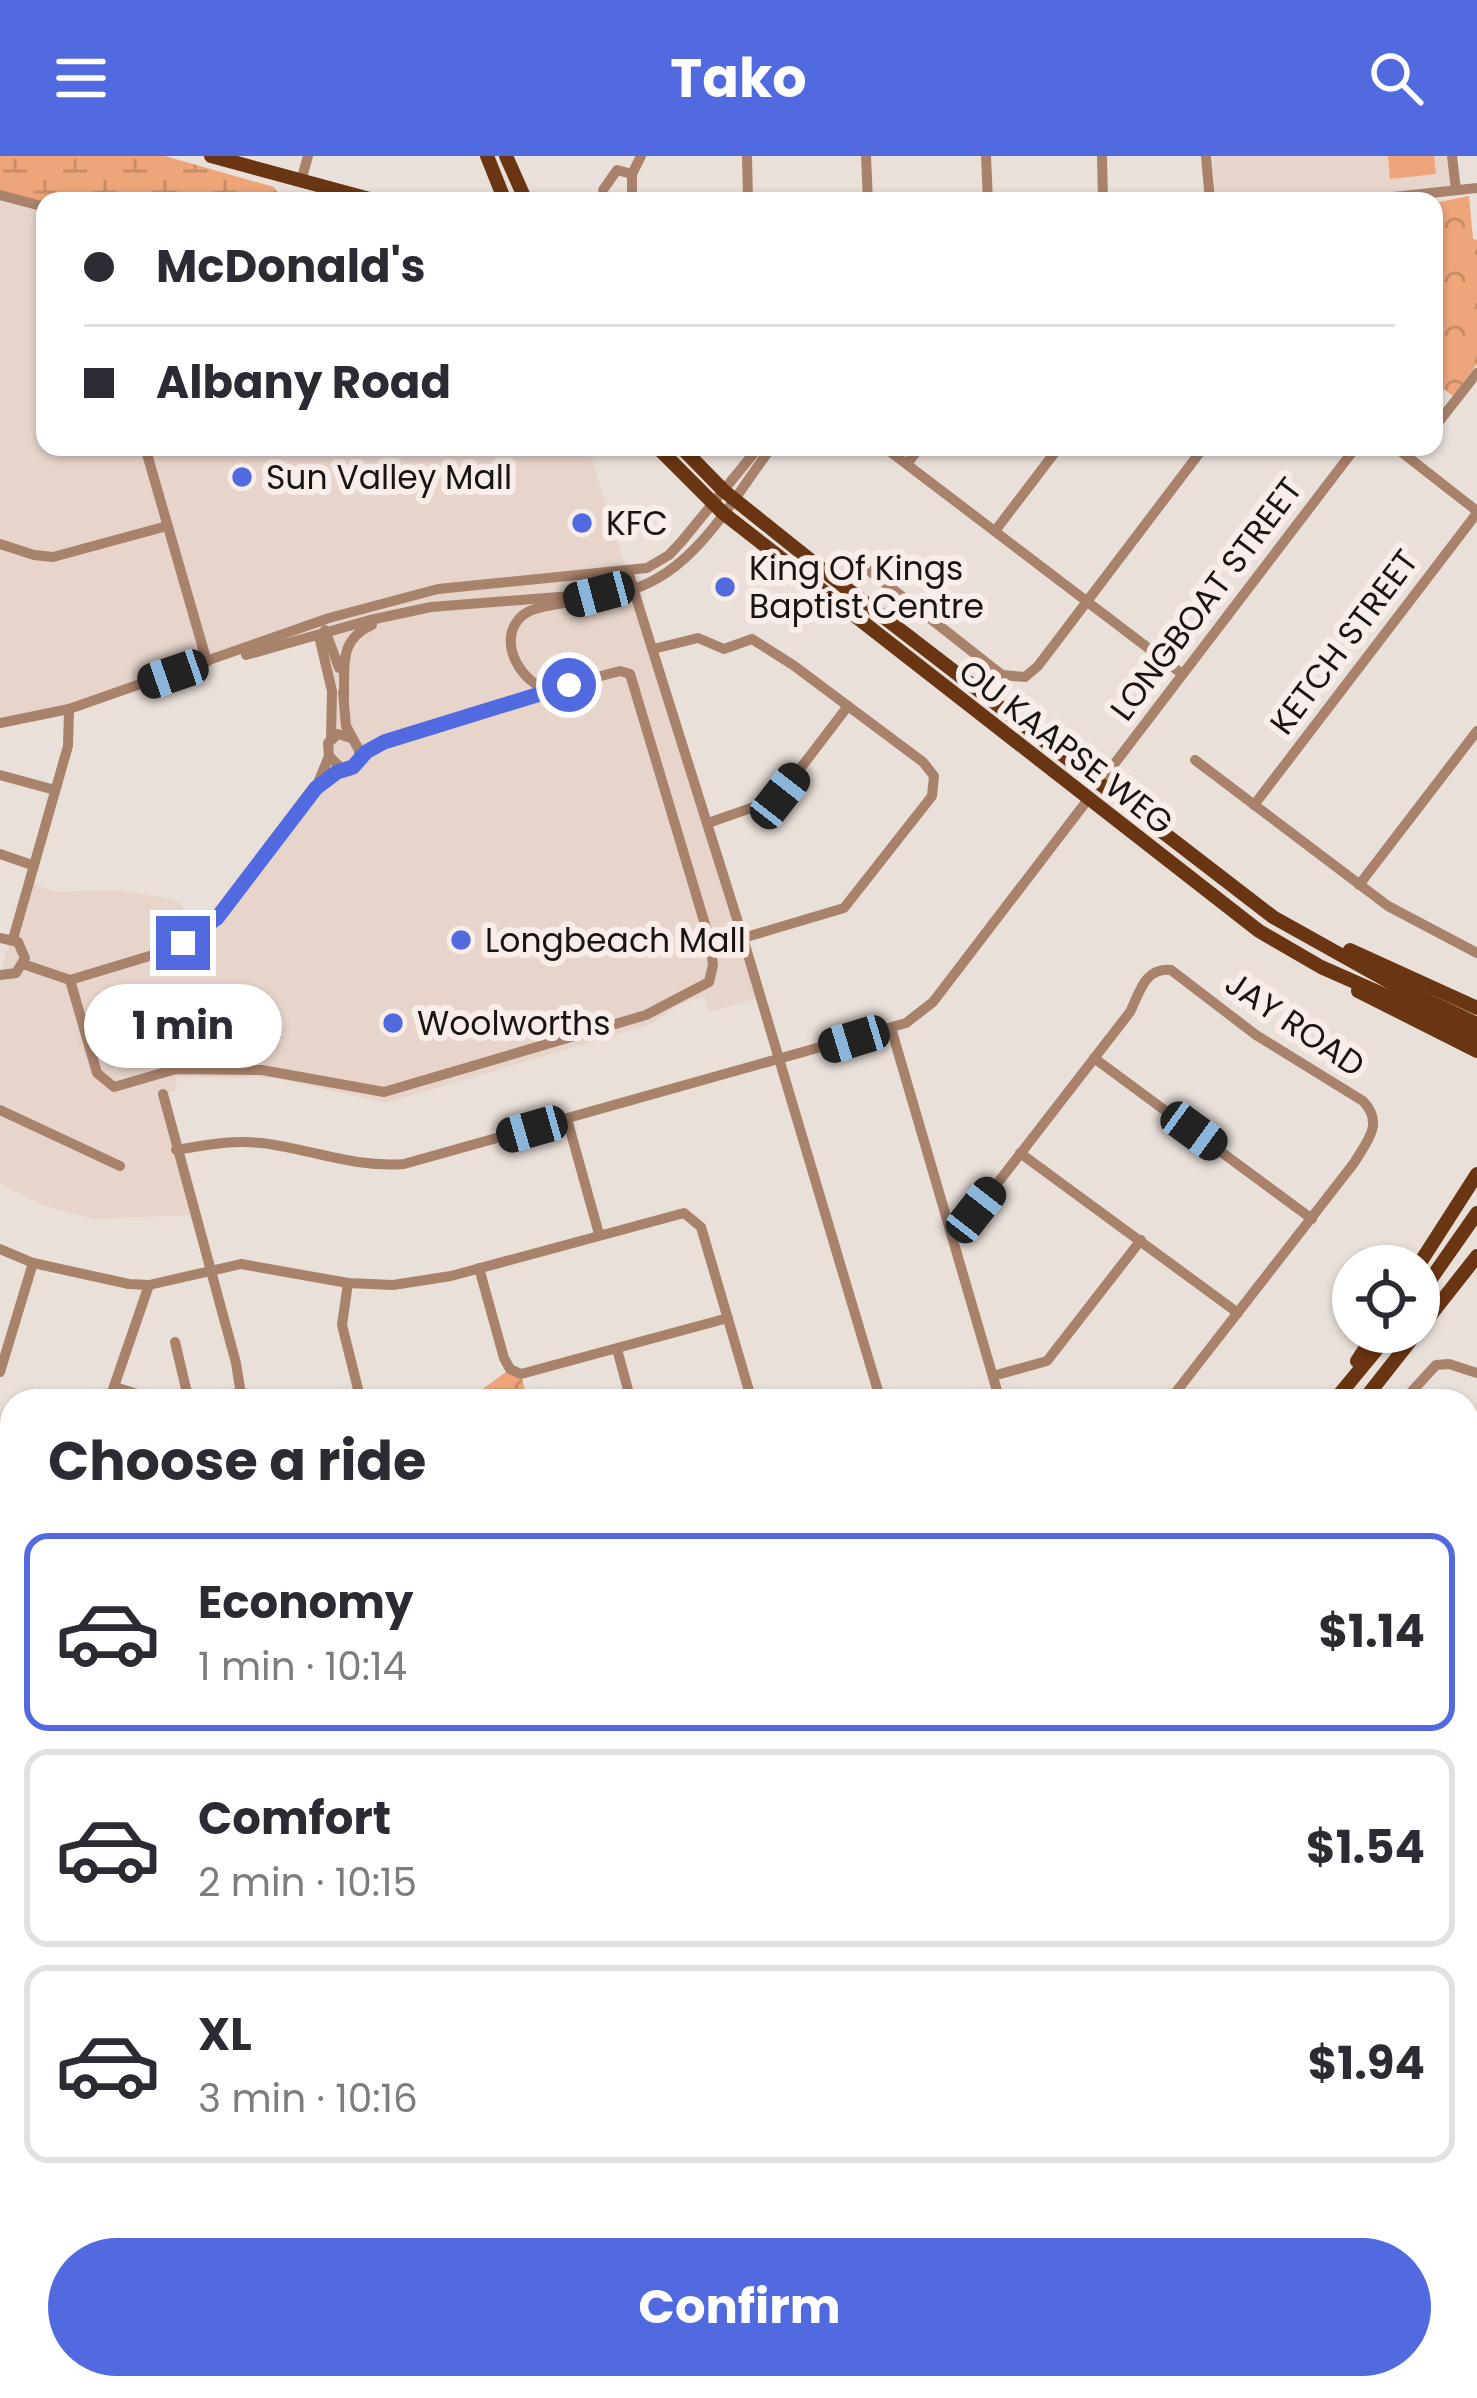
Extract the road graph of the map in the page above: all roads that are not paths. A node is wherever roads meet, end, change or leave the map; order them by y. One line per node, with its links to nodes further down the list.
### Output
1 (211, 156): 13 (main road)
2 (308, 156): 13 (street)
3 (487, 156): 18 (main road)
4 (506, 156): 19 (main road)
5 (641, 156): 12 (street)
6 (747, 156): 21 (street)
7 (866, 156): 22 (street)
8 (986, 156): 23 (street)
9 (1102, 156): 24 (street)
10 (1205, 156): 25 (street)
11 (1452, 156): 16 (street)
12 (632, 174): 15 (street); 20 (street)
13 (301, 181): 17 (main road)
14 (1477, 188): 16 (street)
15 (603, 190)
16 (1456, 190): 26 (street)
17 (342, 192)
18 (501, 192)
19 (522, 192)
20 (632, 192)
21 (748, 192)
22 (868, 192)
23 (988, 192)
24 (1103, 192)
25 (1209, 192)
26 (1438, 192)
27 (0, 195): 28 (street)
28 (36, 205)
29 (1477, 373): 30 (street)
30 (1443, 416)
31 (148, 456): 48 (street)
32 (666, 456): 46 (main road, OU KAAPSE WEG)
33 (690, 456): 45 (main road, OU KAAPSE WEG)
34 (753, 456): 45 (street)
35 (764, 456): 45 (street)
36 (896, 456): 44 (street)
37 (913, 456): 44 (street)
38 (1052, 456): 49 (street)
39 (1197, 456): 55 (street)
40 (1349, 456): 61 (street, LONGBOAT STREET)
41 (1406, 456): 43 (street)
42 (1412, 456): 43 (street)
43 (1410, 459): 47 (street)
44 (907, 464): 49 (street)
45 (729, 495): 46 (street); 79 (main road, OU KAAPSE WEG)
46 (718, 509): 52 (street); 53 (street); 79 (main road, OU KAAPSE WEG)
47 (1477, 512): 80 (street, KETCH STREET)
48 (167, 526): 50 (street); 59 (street)
49 (995, 531): 55 (street)
50 (0, 544)
51 (862, 565): 55 (street)
52 (628, 572): 53 (street); 57 (street)
53 (634, 590): 54 (street); 58 (street)
54 (599, 594): 56 (street); 60 (street)
55 (1087, 602): 61 (street)
56 (469, 604): 57 (street); 63 (street)
57 (324, 628): 59 (street); 59 (street); 63 (street); 70 (street)
58 (653, 649): 65 (street); 81 (street)
59 (207, 662): 66 (street)
60 (518, 668): 62 (street); 64 (street)
61 (1181, 674): 79 (street, LONGBOAT STREET)
62 (550, 690): 64 (street); 92 (street)
63 (344, 698): 71 (street)
64 (511, 703): 69 (street)
65 (848, 706): 81 (street); 85 (street)
66 (69, 709): 67 (street); 78 (street)
67 (0, 723)
68 (1477, 731): 84 (street)
69 (399, 736): 71 (street); 74 (street)
70 (331, 738): 71 (street); 72 (street)
71 (352, 740): 74 (street)
72 (329, 757): 75 (street); 77 (street)
73 (1195, 760): 80 (street)
74 (358, 761): 75 (street)
75 (346, 769): 77 (street)
76 (0, 775): 78 (street)
77 (316, 788): 92 (street)
78 (55, 790): 83 (street)
79 (1094, 791): 87 (main road, OU KAAPSE WEG); 90 (main road, OU KAAPSE WEG); 95 (street, LONGBOAT STREET)
80 (1254, 805): 84 (street)
81 (708, 824): 85 (street)
82 (0, 854): 83 (street)
83 (32, 865): 86 (street)
84 (1359, 885): 88 (street)
85 (743, 938): 99 (street)
86 (6, 939): 89 (street)
87 (1310, 939): 93 (main road); 94 (main road, OU KAAPSE WEG)
88 (1477, 952)
89 (23, 964): 91 (street); 92 (street)
90 (1321, 967): 96 (main road, OU KAAPSE WEG); 97 (main road)
91 (0, 975)
92 (70, 980)
93 (1477, 1008)
94 (1477, 1024)
95 (890, 1028): 99 (street, LONGBOAT STREET); 109 (street)
96 (1477, 1036)
97 (1477, 1051)
98 (1094, 1058): 104 (street); 108 (street); 108 (street, JAY ROAD)
99 (779, 1060): 102 (street, LONGBOAT STREET); 137 (street)
100 (163, 1094): 103 (street)
101 (0, 1110): 105 (street)
102 (568, 1119): 103 (street, LONGBOAT STREET); 110 (street)
103 (176, 1150): 118 (street)
104 (1020, 1153): 109 (street); 111 (street)
105 (120, 1166)
106 (1477, 1174): 112 (main road)
107 (1477, 1214): 116 (main road)
108 (1312, 1219): 121 (street)
109 (948, 1222): 129 (street)
110 (599, 1234): 117 (street); 122 (street)
111 (1141, 1240): 121 (street); 129 (street)
112 (1431, 1245)
113 (0, 1249): 115 (street)
114 (1477, 1256): 142 (main road)
115 (33, 1263): 120 (street); 127 (street)
116 (1440, 1266)
117 (479, 1268): 119 (street); 124 (street)
118 (211, 1270): 119 (street); 120 (street); 133 (street)
119 (348, 1283): 134 (street)
120 (149, 1285): 130 (street)
121 (1238, 1313): 139 (street)
122 (728, 1318): 124 (street); 136 (street)
123 (175, 1342): 132 (street)
124 (617, 1349): 135 (street)
125 (1363, 1353): 140 (main road)
126 (1373, 1353): 141 (main road)
127 (0, 1372)
128 (1477, 1373): 143 (street)
129 (993, 1376): 138 (street)
130 (115, 1388): 131 (street)
131 (119, 1389)
132 (186, 1389)
133 (239, 1389)
134 (358, 1389)
135 (628, 1389)
136 (749, 1389)
137 (877, 1389)
138 (997, 1389)
139 (1178, 1389)
140 (1340, 1389)
141 (1343, 1389)
142 (1373, 1389)
143 (1413, 1389)

